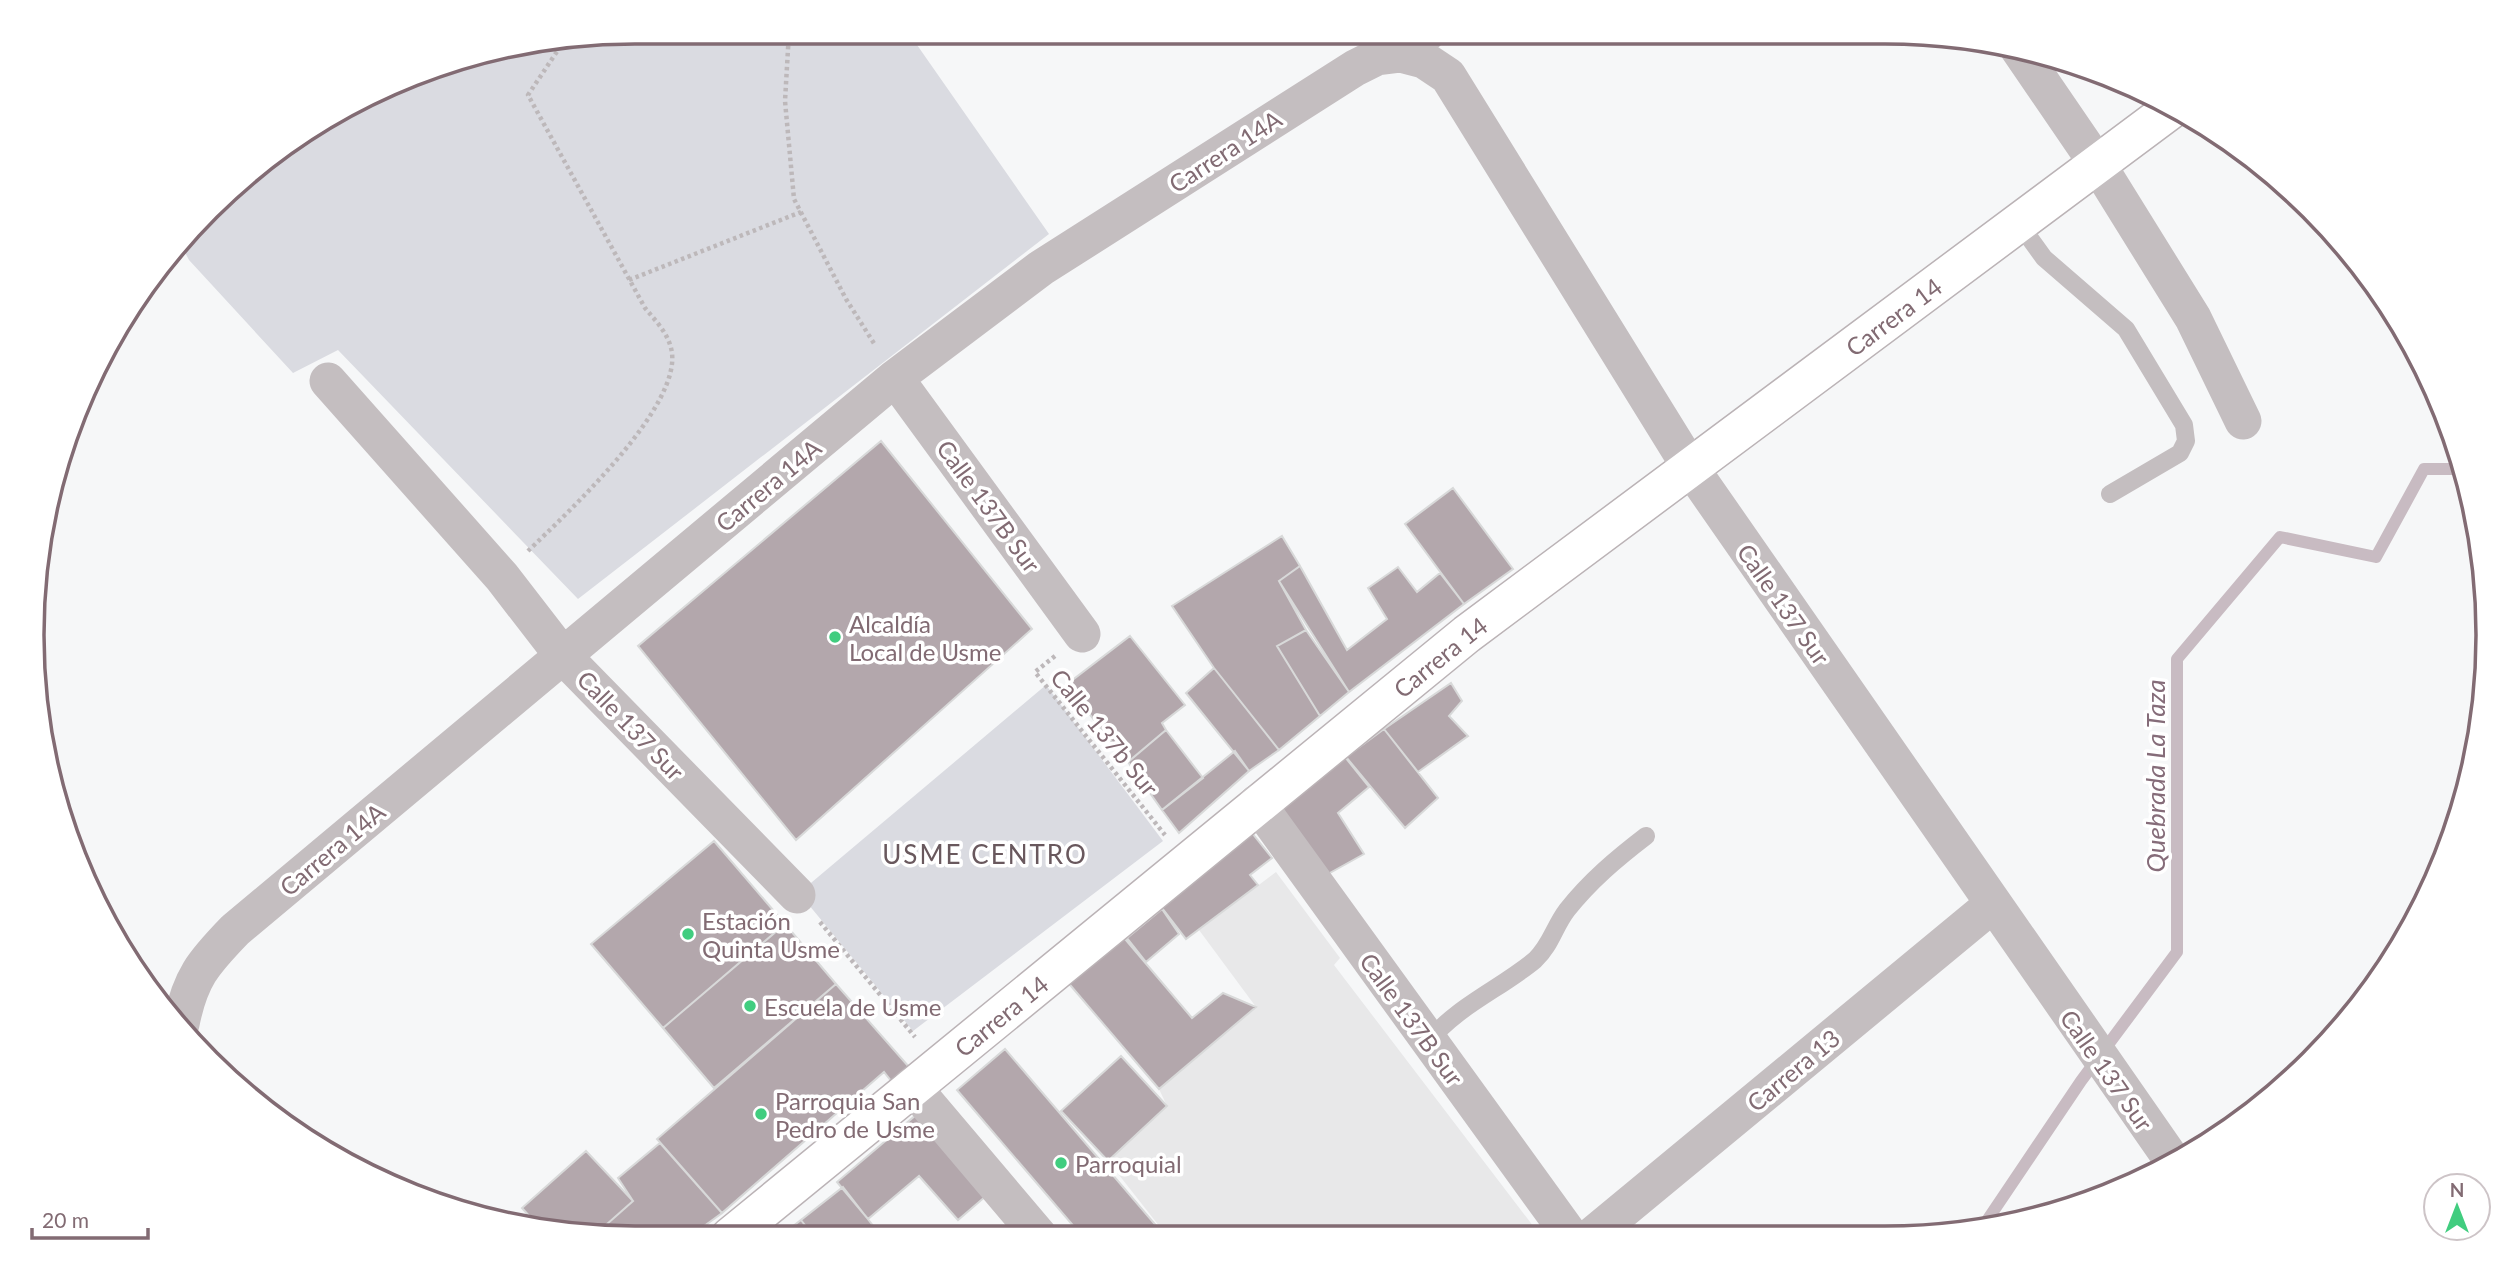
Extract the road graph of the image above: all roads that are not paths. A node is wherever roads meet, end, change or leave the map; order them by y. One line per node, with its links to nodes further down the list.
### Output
1 (1412, 44): 7 (street, Carrera 14A)
2 (1416, 44): 10 (street, Calle 137 Sur)
3 (2027, 61): 5 (street)
4 (2164, 114): 5 (street, Carrera 14)
5 (2098, 165): 6 (street, Carrera 14); 9 (street)
6 (2018, 222): 10 (street, Carrera 14); 11 (lane)
7 (895, 378): 12 (street, Calle 137B Sur); 13 (street, Carrera 14A)
8 (328, 382): 13 (street, Calle 137 Sur)
9 (2243, 421)
10 (1690, 467): 14 (street, Carrera 14); 17 (street, Calle 137 Sur)
11 (2110, 494)
12 (1083, 634)
13 (564, 656): 16 (street, Calle 137 Sur); 18 (street, Carrera 14A)
14 (1257, 803): 19 (street, Calle 137B Sur); 20 (street, Carrera 14)
15 (1646, 836): 19 (lane)
16 (797, 895)
17 (1992, 905): 21 (street, Calle 137 Sur); 25 (street, Carrera 13)
18 (183, 1016)
19 (1428, 1042): 24 (street, Calle 137B Sur)
20 (925, 1075): 22 (street, Carrera 14); 23 (street)
21 (2168, 1154)
22 (743, 1226)
23 (1032, 1226)
24 (1563, 1226)
25 (1604, 1226)

